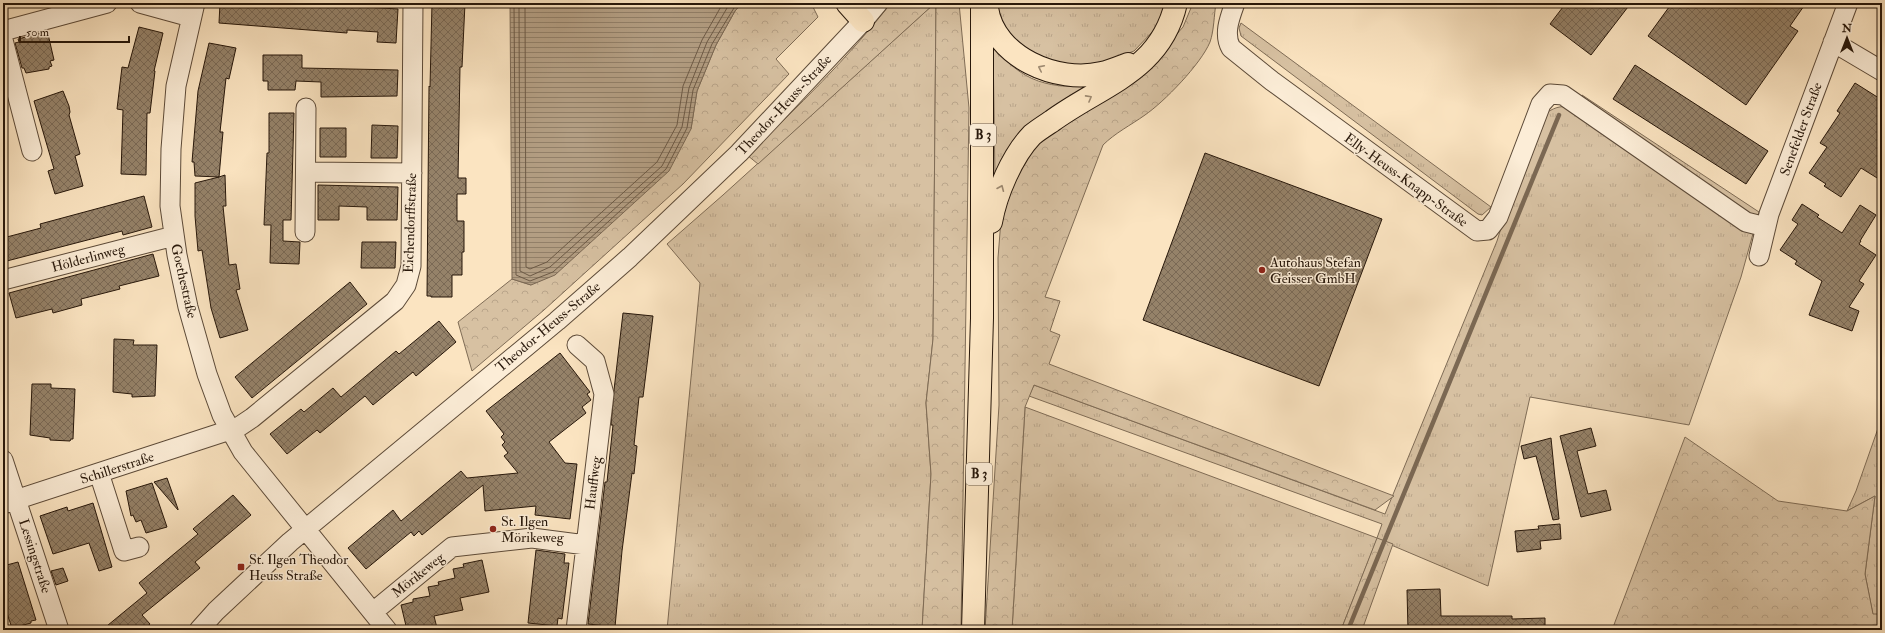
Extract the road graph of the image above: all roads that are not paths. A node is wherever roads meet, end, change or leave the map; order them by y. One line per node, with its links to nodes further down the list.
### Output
1 (107, 3): 11 (street)
2 (140, 3): 12 (street)
3 (414, 3): 22 (street, Eichendorffstraße)
4 (847, 3): 13 (main road)
5 (878, 3): 13 (street, Theodor-Heuss-Straße)
6 (982, 3): 27 (main road, B 3)
7 (987, 3): 17 (main road, one-way to 7)
8 (1176, 3): 17 (main road)
9 (1235, 3): 23 (street, Elly-Heuss-Knapp-Straße)
10 (1848, 3): 16 (street, Senefelder Straße)
11 (52, 10): 14 (street)
12 (193, 10): 25 (street, Goethestraße)
13 (863, 21): 34 (street, Theodor-Heuss-Straße)
14 (3, 30)
15 (3, 40): 20 (street)
16 (1833, 42): 18 (street); 23 (street, Senefelder Straße)
17 (1157, 47): 27 (main road, one-way to 17)
18 (1882, 71)
19 (306, 108): 21 (street)
20 (32, 151)
21 (306, 172): 22 (street); 24 (street)
22 (412, 173): 30 (street, Eichendorffstraße)
23 (1766, 227): 26 (street, Senefelder Straße)
24 (304, 232)
25 (174, 236): 28 (street, Hölderlinweg); 30 (street, Goethestraße)
26 (1759, 256)
27 (983, 267): 42 (main road, B 3)
28 (3, 280)
29 (577, 344): 35 (street, Hauffweg)
30 (230, 431): 32 (street, Schillerstraße); 34 (street, Goethestraße)
31 (3, 460): 33 (street, Lessingstraße)
32 (99, 473): 33 (street, Schillerstraße); 36 (street)
33 (10, 502): 38 (street, Lessingstraße)
34 (305, 530): 37 (street, Goethestraße); 39 (street, Theodor-Heuss-Straße)
35 (586, 545): 37 (street, Mörikeweg); 41 (street, Hauffweg)
36 (139, 547)
37 (373, 612): 40 (street, Goethestraße)
38 (59, 630)
39 (199, 630)
40 (387, 630)
41 (576, 630)
42 (973, 630)

